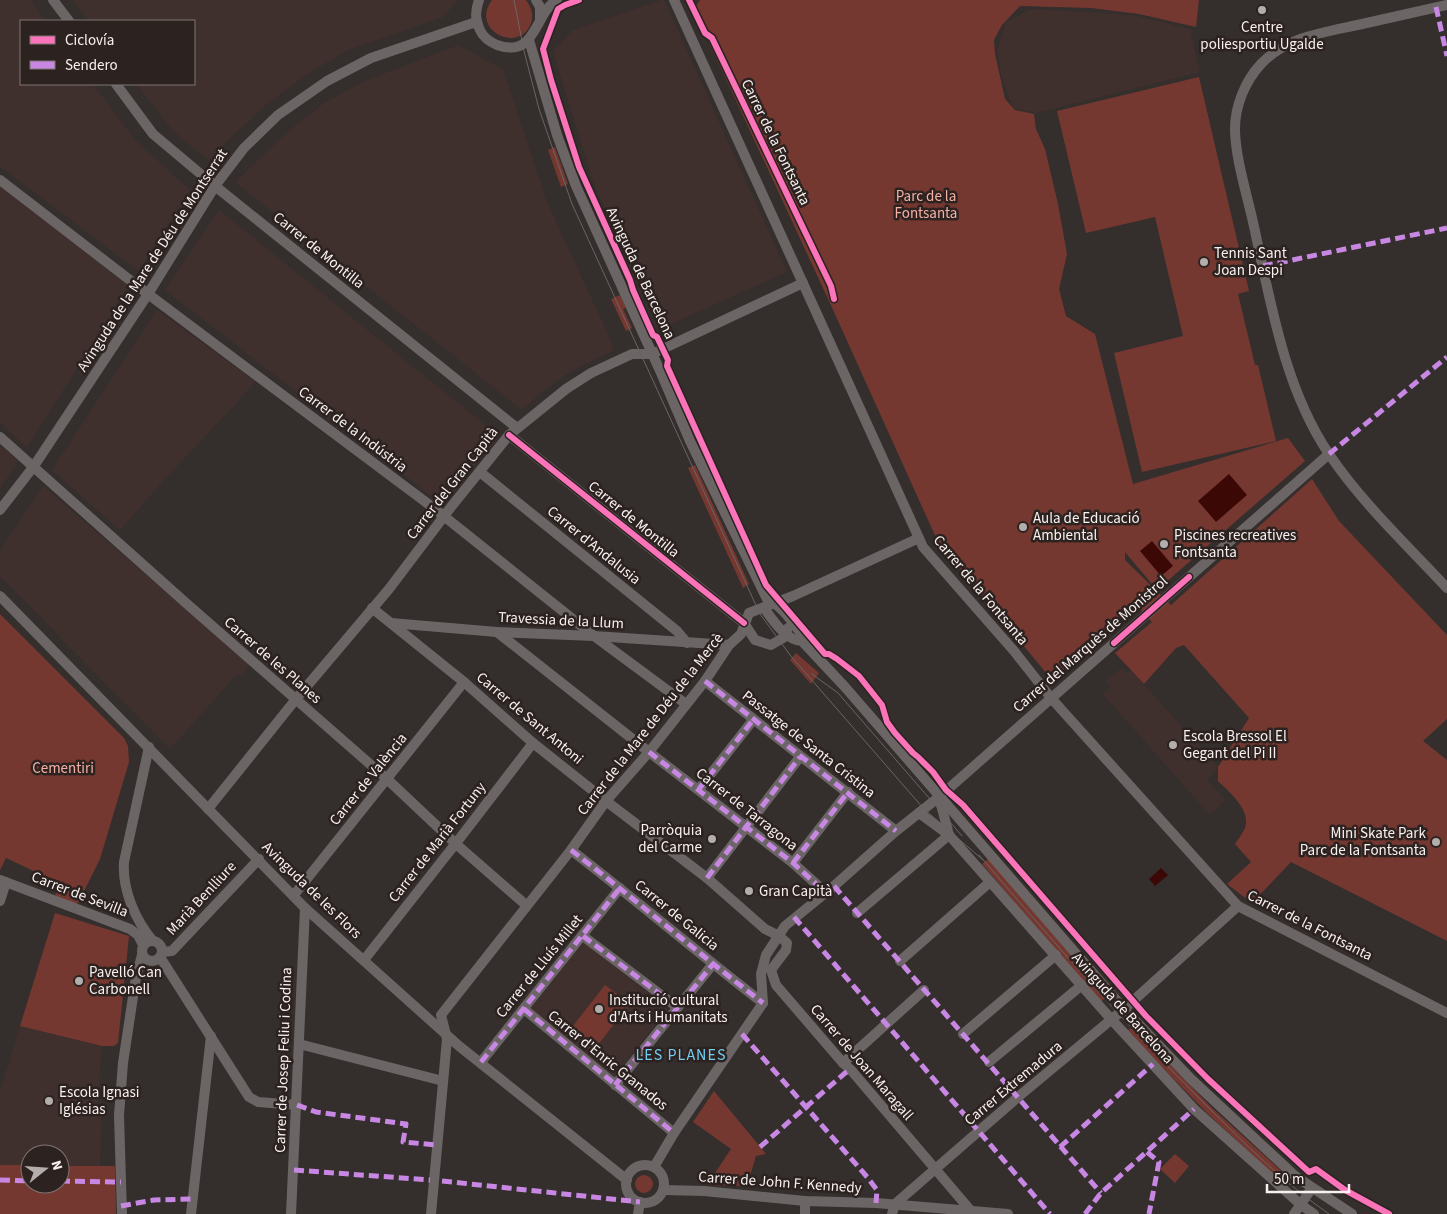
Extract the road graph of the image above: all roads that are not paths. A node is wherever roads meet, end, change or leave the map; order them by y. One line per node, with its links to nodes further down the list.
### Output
1 (53, 0): 7 (street)
2 (479, 0): 9 (street)
3 (536, 0): 8 (street)
4 (556, 0): 8 (street)
5 (674, 0): 14 (street, Carrer de la Fontsanta)
6 (1447, 5): 19 (street)
7 (68, 20)
8 (540, 20): 10 (street)
9 (476, 22): 10 (street); 13 (street, Avinguda de la Mare de Déu de Montserrat)
10 (529, 40): 16 (street, Avinguda de Barcelona)
11 (117, 85): 13 (street, Carrer de Montilla)
12 (0, 180): 15 (street, Carrer de la Indústria)
13 (215, 186): 15 (street, Avinguda de la Mare de Déu de Montserrat); 17 (street, Carrer de Montilla)
14 (803, 283): 16 (street, Carrer del Gran Capità); 24 (street, Carrer de la Fontsanta)
15 (148, 294): 20 (street, Avinguda de la Mare de Déu de Montserrat); 23 (street, Carrer de la Indústria)
16 (652, 354): 17 (street, Carrer del Gran Capità); 27 (street, Avinguda de Barcelona)
17 (513, 431): 21 (street, Carrer del Gran Capità); 30 (street, Carrer de Montilla)
18 (0, 437): 20 (street, Carrer de les Planes)
19 (1329, 454): 25 (street); 40 (street, Carrer del Marquès de Monistrol)
20 (34, 466): 22 (street, Avinguda de la Mare de Déu de Montserrat); 41 (street, Carrer de les Planes)
21 (480, 472): 23 (street, Carrer del Gran Capità); 36 (street, Carrer d'Andalusia)
22 (0, 510)
23 (443, 516): 28 (street, Carrer del Gran Capità); 34 (street, Carrer de la Indústria)
24 (918, 538): 27 (street, Carrer de la Mare de Déu de la Mercè); 40 (street, Carrer de la Fontsanta)
25 (1447, 588)
26 (0, 596): 45 (street, Avinguda de les Flors)
27 (768, 603): 29 (street, Avinguda de Barcelona); 30 (street, Carrer de la Mare de Déu de la Mercè); 33 (street, Avinguda de Barcelona)
28 (372, 608): 31 (street, Carrer de Sant Antoni); 41 (street, Carrer del Gran Capità)
29 (788, 618): 33 (street); 35 (street, Avinguda de Barcelona)
30 (744, 623): 33 (street, Carrer de Montilla); 37 (street, Carrer de la Mare de Déu de la Mercè)
31 (392, 624): 32 (street, Travessia de la Llum); 39 (street, Carrer de Sant Antoni)
32 (497, 632): 34 (street, Travessia de la Llum); 46 (street, Carrer de Tarragona)
33 (786, 633): 35 (street, Avinguda de Barcelona)
34 (594, 636): 36 (street, Travessia de la Llum); 42 (street, Carrer de la Indústria)
35 (802, 641): 51 (street, Avinguda de Barcelona)
36 (687, 643): 37 (street, Travessia de la Llum)
37 (729, 645): 38 (street, Carrer de la Mare de Déu de la Mercè)
38 (704, 681): 42 (street, Carrer de la Mare de Déu de la Mercè); 43 (street, Passatge de Santa Cristina)
39 (464, 682): 44 (street, Carrer de Sant Antoni); 48 (street, Carrer de València)
40 (1051, 698): 51 (street, Carrer del Marquès de Monistrol); 70 (street, Carrer de la Fontsanta)
41 (296, 699): 48 (street, Carrer de les Planes); 53 (street, Carrer del Gran Capità)
42 (686, 704): 46 (street, Carrer de la Mare de Déu de la Mercè)
43 (753, 720): 47 (street, Passatge de Santa Cristina); 49 (street)
44 (533, 743): 52 (street, Carrer de Sant Antoni); 58 (street, Carrer de Marià Fortuny)
45 (149, 747): 53 (street, Avinguda de les Flors); 75 (street)
46 (649, 752): 49 (street, Carrer de Tarragona); 52 (street, Carrer de la Mare de Déu de la Mercè)
47 (800, 757): 50 (street, Passatge de Santa Cristina); 55 (street)
48 (387, 779): 58 (street, Carrer de les Planes); 67 (street, Carrer de València)
49 (699, 789): 55 (street, Carrer de Tarragona)
50 (848, 792): 56 (street, Passatge de Santa Cristina); 61 (street)
51 (939, 797): 54 (street, Carrer del Marquès de Monistrol); 57 (street); 86 (street, Avinguda de Barcelona)
52 (606, 801): 59 (street, Carrer de la Mare de Déu de la Mercè); 62 (street, Carrer de Sant Antoni)
53 (208, 808): 60 (street, Avinguda de les Flors)
54 (920, 813): 56 (street, Carrer del Marquès de Monistrol); 57 (street, Avinguda de Barcelona)
55 (745, 826): 61 (street, Carrer de Tarragona); 62 (street)
56 (896, 830): 66 (street, Carrer del Marquès de Monistrol)
57 (949, 835): 64 (street, Avinguda de Barcelona); 72 (street)
58 (456, 844): 69 (street, Carrer de les Planes); 78 (street, Carrer de Marià Fortuny)
59 (571, 850): 65 (street, Carrer de Galicia); 69 (street, Carrer de la Mare de Déu de la Mercè)
60 (259, 859): 67 (street, Avinguda de les Flors); 76 (street, Marià Benlliure)
61 (793, 863): 66 (street, Carrer de Tarragona)
62 (707, 878): 74 (street, Carrer de Sant Antoni)
63 (3, 881): 68 (street); 75 (street, Carrer de Sevilla)
64 (990, 882): 77 (street, Avinguda de Barcelona); 79 (street)
65 (620, 888): 73 (street, Carrer de Lluís Millet); 80 (street, Carrer de Galicia)
66 (825, 892): 74 (street, Carrer del Marquès de Monistrol)
67 (294, 895): 71 (street, Avinguda de les Flors)
68 (0, 901)
69 (526, 905): 89 (street, Carrer de la Mare de Déu de la Mercè)
70 (1238, 906): 86 (street, Carrer Extremadura); 87 (street, Carrer de la Fontsanta)
71 (305, 908): 78 (street, Avinguda de les Flors); 92 (street, Carrer de Josep Feliu i Codina)
72 (857, 913)
73 (583, 936): 84 (street); 85 (street, Carrer de Lluís Millet)
74 (783, 939): 83 (street); 95 (street, Carrer de Joan Maragall)
75 (146, 947): 76 (street); 76 (street); 110 (street)
76 (161, 955): 91 (street)
77 (1056, 956): 81 (street, Avinguda de Barcelona); 90 (street)
78 (364, 960): 89 (street, Avinguda de les Flors)
79 (900, 961)
80 (713, 964): 83 (street, Carrer de Galicia); 84 (street)
81 (1082, 986): 88 (street, Avinguda de Barcelona); 94 (street)
82 (924, 990): 95 (street)
83 (764, 1003): 99 (street)
84 (677, 1007): 97 (street)
85 (524, 1009): 93 (street, Carrer de Lluís Millet); 97 (street, Carrer d'Enric Granados)
86 (1124, 1009): 88 (street, Carrer Extremadura); 103 (street, Avinguda de Barcelona)
87 (1447, 1013)
88 (1111, 1019): 101 (street, Carrer Extremadura); 107 (street, Avinguda de Barcelona)
89 (444, 1030): 93 (street, Avinguda de les Flors); 96 (street)
90 (963, 1034)
91 (210, 1036): 98 (street); 111 (street)
92 (299, 1044): 96 (street); 98 (street, Carrer de Josep Feliu i Codina)
93 (481, 1062): 102 (street, Avinguda de les Flors)
94 (989, 1062)
95 (843, 1063): 101 (street, Carrer de Joan Maragall)
96 (443, 1081): 113 (street)
97 (615, 1085): 99 (street, Carrer d'Enric Granados)
98 (297, 1105): 112 (street, Carrer de Josep Feliu i Codina)
99 (674, 1133): 100 (street)
100 (654, 1167): 102 (street); 104 (street)
101 (935, 1170): 108 (street, Carrer Extremadura); 109 (street, Carrer de Joan Maragall)
102 (627, 1180): 106 (street)
103 (1312, 1188): 107 (street); 119 (street, Avinguda de Barcelona)
104 (663, 1190): 105 (street, Carrer de John F. Kennedy); 106 (street)
105 (805, 1201): 108 (street, Carrer de John F. Kennedy); 115 (street)
106 (640, 1202): 114 (street)
107 (1300, 1204): 117 (street); 118 (street, Avinguda de Barcelona)
108 (894, 1209): 109 (street, Carrer de John F. Kennedy)
109 (971, 1211): 116 (street)
110 (122, 1214)
111 (191, 1214)
112 (291, 1214)
113 (431, 1214)
114 (638, 1214)
115 (805, 1214)
116 (1008, 1214)
117 (1294, 1214)
118 (1314, 1214)
119 (1352, 1214)

